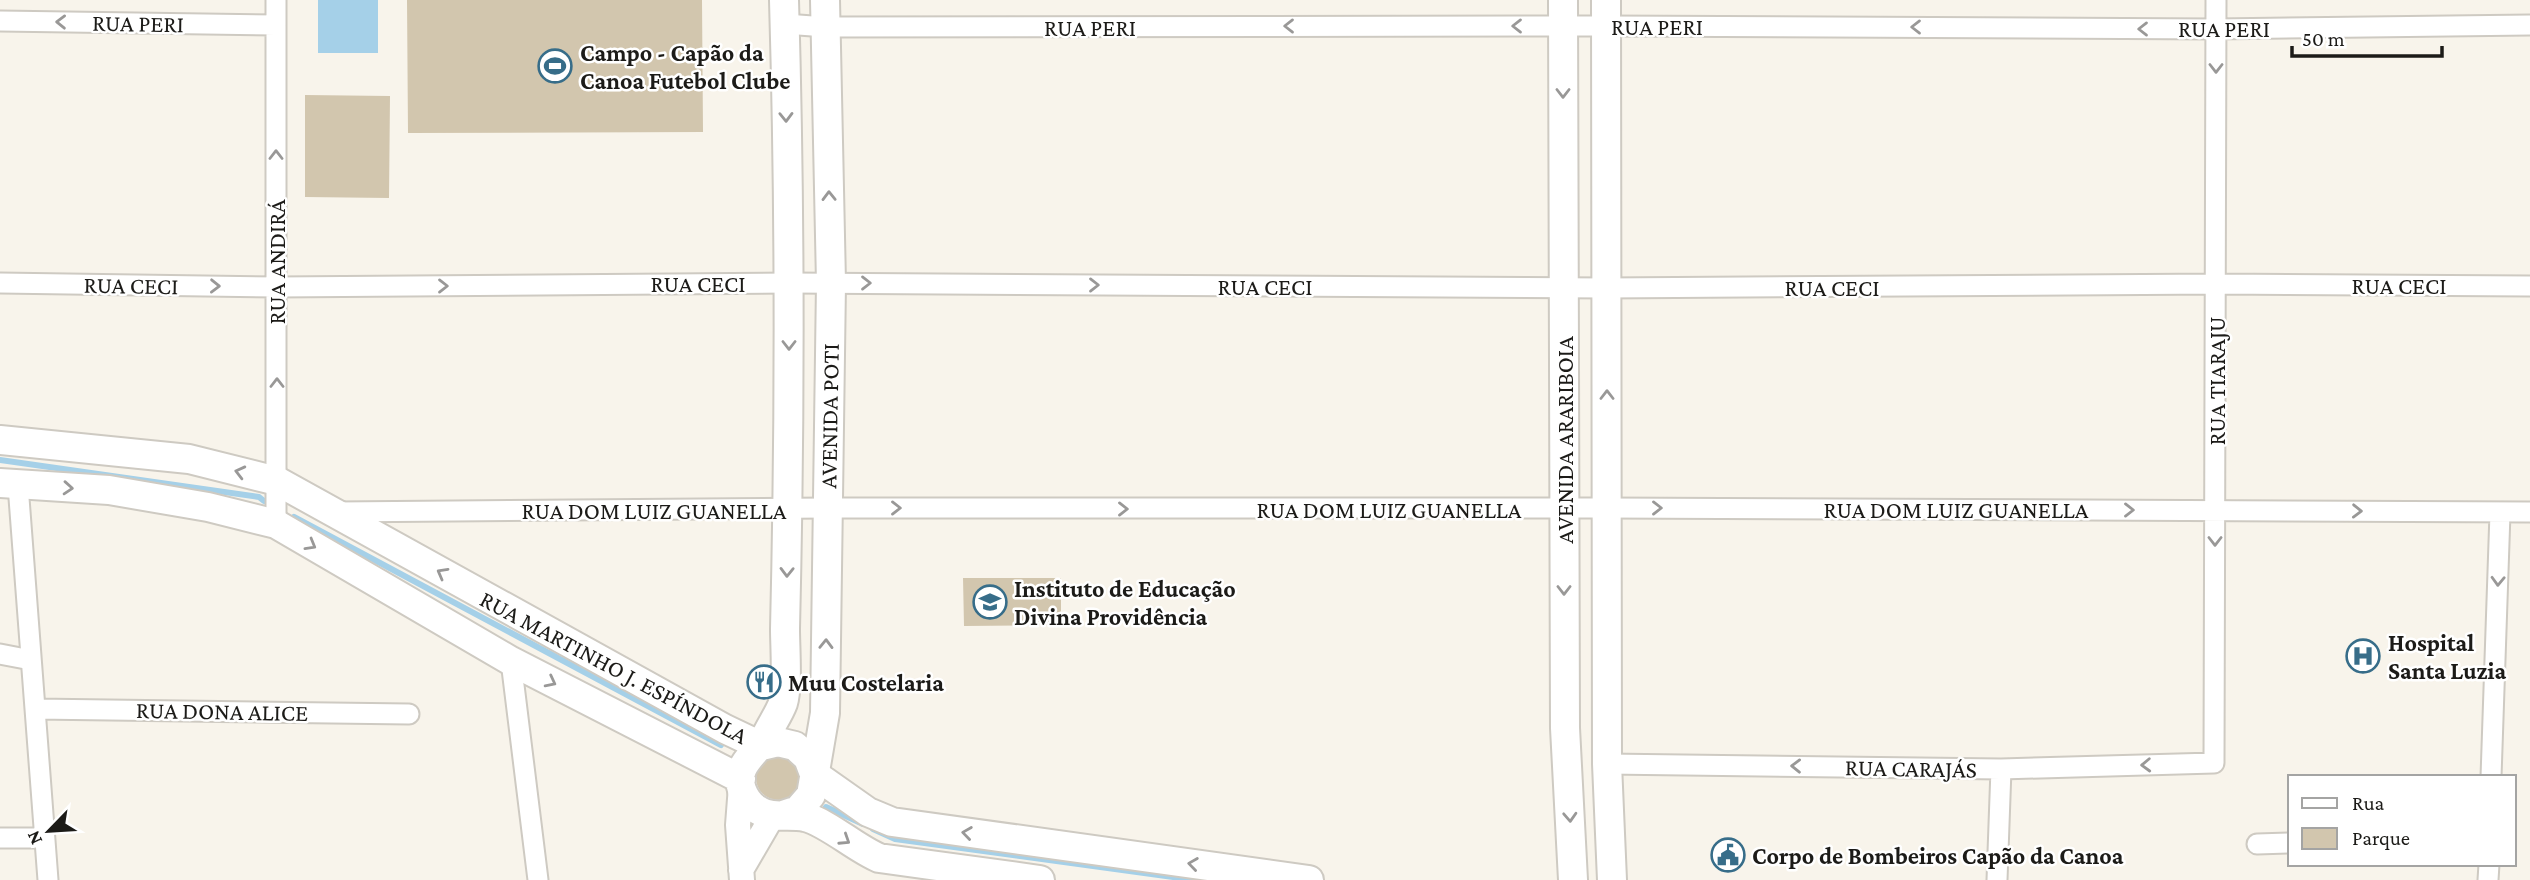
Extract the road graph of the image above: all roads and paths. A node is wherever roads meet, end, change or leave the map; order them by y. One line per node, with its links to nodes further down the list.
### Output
1 (276, 0): 8 (street, RUA ANDIRÁ)
2 (2216, 0): 10 (street, RUA TIARAJU)
3 (784, 12): 6 (street, RUA PERI); 14 (main road, AVENIDA POTI, one-way to 14)
4 (1563, 13): 5 (street, RUA PERI); 6 (street, RUA PERI, one-way to 6); 11 (main road, AVENIDA ARARIBOIA, one-way to 11)
5 (1606, 13): 10 (street, RUA PERI, one-way to 5); 12 (main road, AVENIDA ARARIBOIA)
6 (826, 14): 15 (main road, AVENIDA POTI, one-way to 6)
7 (0, 22): 8 (street, RUA PERI, one-way to 7)
8 (276, 25): 18 (street, RUA ANDIRÁ, one-way to 8)
9 (2530, 25): 10 (street, RUA PERI)
10 (2216, 29): 16 (street, RUA TIARAJU, one-way to 16)
11 (1563, 184): 12 (main road); 19 (main road, AVENIDA ARARIBOIA)
12 (1606, 184): 20 (main road, AVENIDA ARARIBOIA)
13 (0, 283): 18 (street, RUA CECI, one-way to 18)
14 (790, 283): 15 (street, RUA CECI); 18 (street, RUA CECI, one-way to 14); 28 (main road, AVENIDA POTI, one-way to 28)
15 (831, 283): 19 (street, RUA CECI, one-way to 19); 26 (main road, AVENIDA POTI)
16 (2217, 284): 17 (street, RUA CECI); 20 (street, RUA CECI); 30 (street, RUA TIARAJU)
17 (2530, 286)
18 (276, 287): 24 (street, RUA ANDIRÁ, one-way to 18)
19 (1564, 288): 20 (street, RUA CECI); 23 (main road, AVENIDA ARARIBOIA)
20 (1606, 288): 22 (main road, AVENIDA ARARIBOIA, one-way to 20)
21 (0, 440): 24 (main road, RUA MARTINHO J. ESPÍNDOLA, one-way to 21)
22 (1607, 445): 23 (main road); 27 (main road, AVENIDA ARARIBOIA)
23 (1564, 447): 29 (main road, AVENIDA ARARIBOIA)
24 (277, 481): 31 (main road, RUA MARTINHO J. ESPÍNDOLA); 34 (street, RUA ANDIRÁ)
25 (9, 484): 34 (main road, RUA MARTINHO J. ESPÍNDOLA, one-way to 34); 38 (street)
26 (827, 508): 28 (street, RUA DOM LUIZ GUANELLA); 29 (street, RUA DOM LUIZ GUANELLA, one-way to 29); 48 (main road, AVENIDA POTI, one-way to 26)
27 (1607, 508): 29 (street, RUA DOM LUIZ GUANELLA); 30 (street, RUA DOM LUIZ GUANELLA, one-way to 30); 37 (main road, AVENIDA ARARIBOIA)
28 (788, 509): 31 (street, RUA DOM LUIZ GUANELLA); 44 (main road, AVENIDA POTI, one-way to 44)
29 (1564, 509): 36 (main road, AVENIDA ARARIBOIA, one-way to 36)
30 (2215, 510): 33 (street, RUA DOM LUIZ GUANELLA, one-way to 33); 45 (street, RUA TIARAJU, one-way to 45)
31 (332, 512): 44 (main road, RUA MARTINHO J. ESPÍNDOLA, one-way to 31)
32 (2530, 512): 33 (street, RUA DOM LUIZ GUANELLA)
33 (2500, 513): 49 (street, one-way to 49)
34 (276, 524): 39 (main road, RUA MARTINHO J. ESPÍNDOLA, one-way to 39)
35 (0, 654): 38 (street)
36 (1565, 657): 37 (main road); 42 (main road, AVENIDA ARARIBOIA)
37 (1607, 658): 43 (main road, AVENIDA ARARIBOIA)
38 (31, 660): 40 (street)
39 (511, 661): 50 (main road, RUA MARTINHO J. ESPÍNDOLA, one-way to 50); 58 (street)
40 (36, 709): 41 (street, RUA DONA ALICE); 53 (street)
41 (409, 714)
42 (1565, 729): 43 (main road); 61 (main road, AVENIDA ARARIBOIA, one-way to 61)
43 (1607, 729): 46 (main road, AVENIDA ARARIBOIA)
44 (761, 746): 48 (main road, RUA MARTINHO J. ESPÍNDOLA); 50 (main road, AVENIDA POTI)
45 (2214, 763): 47 (street, RUA CARAJÁS, one-way to 47)
46 (1607, 764): 47 (street, RUA CARAJÁS, one-way to 46); 62 (main road, AVENIDA ARARIBOIA)
47 (2001, 769): 63 (street)
48 (814, 774): 51 (main road, AVENIDA POTI); 60 (main road, RUA MARTINHO J. ESPÍNDOLA, one-way to 48)
49 (2491, 775)
50 (741, 783): 51 (main road, RUA MARTINHO J. ESPÍNDOLA); 56 (street)
51 (778, 815): 56 (street); 59 (main road, RUA MARTINHO J. ESPÍNDOLA, one-way to 59)
52 (0, 838): 53 (street)
53 (44, 838): 57 (street)
54 (2288, 843): 55 (street)
55 (2257, 844)
56 (741, 875)
57 (48, 880)
58 (538, 880)
59 (1040, 880)
60 (1309, 880)
61 (1573, 880)
62 (1612, 880)
63 (1997, 880)

